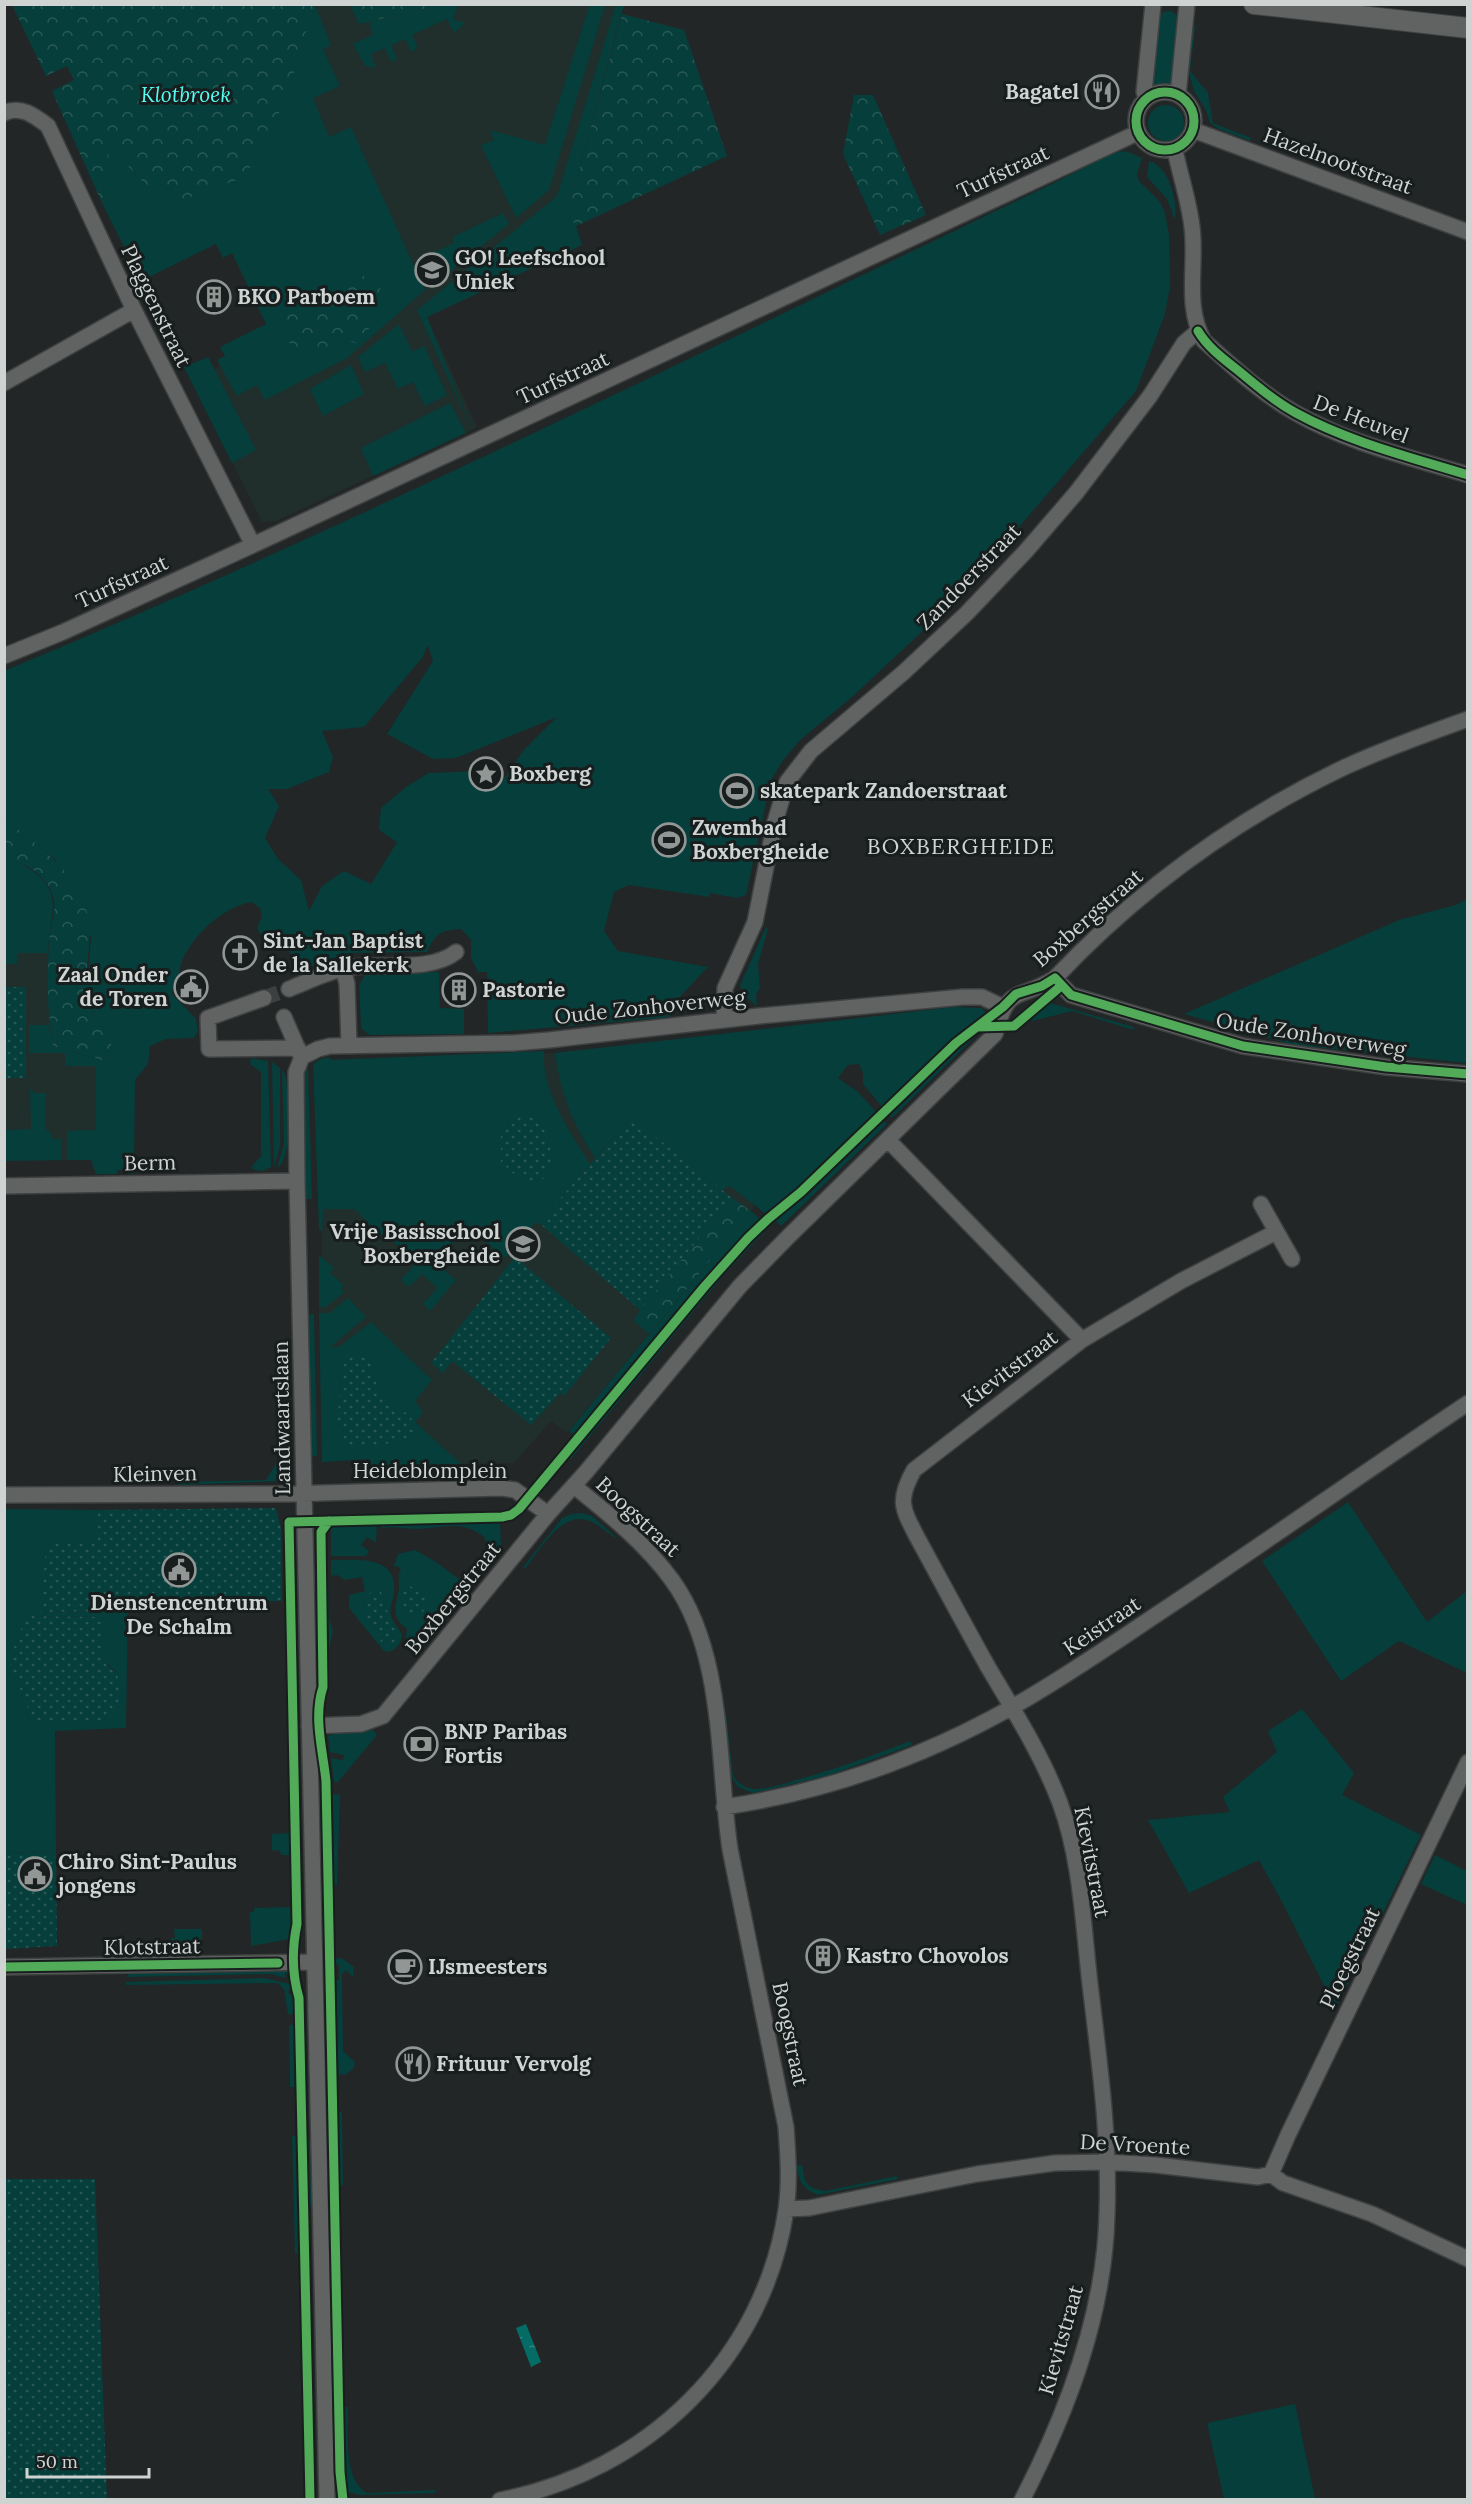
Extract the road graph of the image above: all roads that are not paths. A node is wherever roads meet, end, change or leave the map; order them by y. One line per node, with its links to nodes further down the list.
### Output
1 (1153, 4): 6 (street)
2 (1187, 4): 5 (street)
3 (1254, 4): 4 (street)
4 (1467, 28)
5 (1178, 94): 6 (street); 8 (street)
6 (1147, 98): 9 (street)
7 (4, 113): 12 (street, Plaggenstraat)
8 (1193, 130): 10 (street); 11 (street, Hazelnootstraat)
9 (1137, 133): 10 (street); 16 (street, Turfstraat)
10 (1174, 150): 13 (street)
11 (1467, 232)
12 (134, 310): 14 (street); 16 (street, Plaggenstraat)
13 (1198, 331): 15 (street, De Heuvel); 26 (street, Zandoerstraat)
14 (4, 383)
15 (1467, 475)
16 (253, 545): 17 (street, Turfstraat)
17 (4, 656)
18 (1467, 719): 21 (street, Boxbergstraat)
19 (456, 952): 20 (street)
20 (343, 968): 22 (street); 27 (street)
21 (1055, 978): 24 (street, Boxbergstraat); 29 (street, Oude Zonhoverweg)
22 (289, 989)
23 (264, 998): 28 (street, Oude Zonhoverweg)
24 (1003, 1007): 26 (street, Oude Zonhoverweg); 30 (street, Boxbergstraat)
25 (284, 1017): 28 (street)
26 (724, 1020): 27 (street, Oude Zonhoverweg)
27 (349, 1045): 28 (street, Oude Zonhoverweg)
28 (300, 1052): 31 (street, Landwaartslaan)
29 (1467, 1074)
30 (888, 1140): 36 (street, Kievitstraat); 38 (street, Boxbergstraat)
31 (297, 1181): 32 (street, Berm); 39 (street, Landwaartslaan)
32 (4, 1186)
33 (1261, 1204): 34 (street)
34 (1276, 1232): 35 (street); 36 (street, Kievitstraat)
35 (1292, 1259)
36 (1082, 1340): 42 (street, Kievitstraat)
37 (1467, 1403): 42 (street, Keistraat)
38 (574, 1486): 41 (street, Boxbergstraat); 45 (street, Boogstraat)
39 (305, 1493): 40 (street, Kleinven); 41 (street, Heideblomplein); 43 (street, Landwaartslaan)
40 (4, 1495)
41 (548, 1514): 43 (street, Boxbergstraat)
42 (1012, 1708): 45 (street, Keistraat); 48 (street, Kievitstraat)
43 (309, 1726): 46 (street, Landwaartslaan)
44 (1467, 1762): 49 (street, Ploegstraat)
45 (724, 1807): 50 (street, Boogstraat)
46 (314, 1962): 47 (street, Klotstraat); 52 (street, Landwaartslaan)
47 (4, 1967)
48 (1107, 2162): 49 (street, De Vroente); 50 (street, De Vroente); 54 (street, Kievitstraat)
49 (1271, 2174): 51 (street, De Vroente)
50 (786, 2209): 53 (street, Boogstraat)
51 (1467, 2259)
52 (327, 2499)
53 (500, 2499)
54 (1022, 2499)

